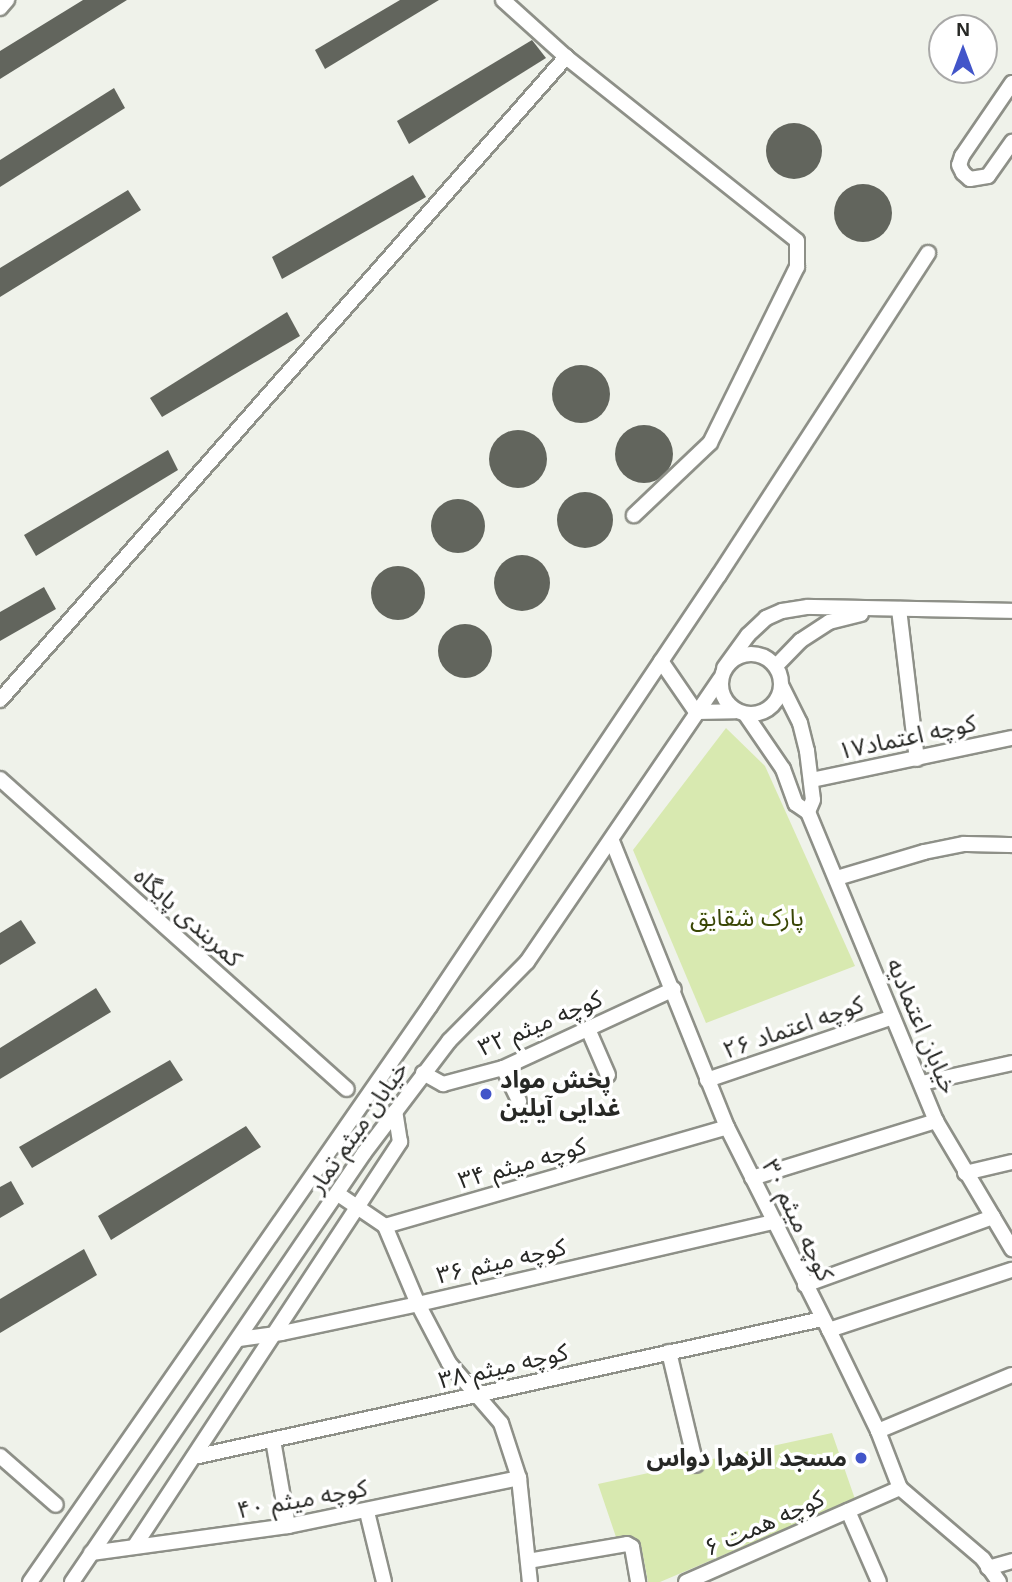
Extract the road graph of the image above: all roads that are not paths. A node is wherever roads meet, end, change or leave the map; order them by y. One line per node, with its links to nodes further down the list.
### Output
1 (7, 0): 3 (street)
2 (503, 0): 4 (street)
3 (0, 8)
4 (566, 57): 8 (street); 16 (street)
5 (1012, 83): 6 (street)
6 (1012, 142)
7 (928, 253): 12 (street)
8 (634, 515)
9 (880, 609): 10 (street, خیابان میثم تمار); 13 (street, خیابان میثم تمار); 14 (street, خیابان میثم تمار)
10 (899, 609): 11 (street, خیابان میثم تمار); 20 (street)
11 (1012, 611)
12 (661, 661): 17 (street); 76 (street)
13 (776, 666): 14 (street); 15 (street)
14 (722, 674): 17 (street, خیابان میثم تمار); 18 (street)
15 (781, 685): 18 (street); 22 (street)
16 (0, 700)
17 (696, 712): 18 (street); 24 (street, خیابان میثم تمار)
18 (740, 713): 23 (street, خیابان اعتمادیه)
19 (1012, 738): 20 (street, کوچه اعتماد۱۷)
20 (917, 759): 22 (street, کوچه اعتماد۱۷)
21 (0, 779): 36 (street, کمربندی پایگاه)
22 (812, 780): 23 (street)
23 (807, 812): 26 (street, خیابان اعتمادیه)
24 (612, 841): 27 (street, کوچه میثم ۳۰); 32 (street, خیابان میثم تمار)
25 (1012, 845): 26 (street)
26 (837, 878): 28 (street, خیابان اعتمادیه)
27 (674, 989): 29 (street, کوچه میثم ۳۲); 34 (street, کوچه میثم ۳۰)
28 (893, 1017): 34 (street, کوچه اعتماد ۲۶); 35 (street, خیابان اعتمادیه)
29 (587, 1029): 31 (street, کوچه میثم ۳۲); 33 (street)
30 (1012, 1063): 35 (street)
31 (503, 1068): 32 (street, کوچه میثم ۳۲); 37 (street)
32 (424, 1073): 38 (street, خیابان میثم تمار)
33 (608, 1075)
34 (707, 1080): 40 (street, کوچه میثم ۳۰)
35 (922, 1083): 39 (street, خیابان اعتمادیه)
36 (346, 1089)
37 (519, 1101)
38 (395, 1111): 44 (street, خیابان میثم تمار); 45 (street)
39 (936, 1121): 42 (street, خیابان اعتمادیه); 43 (street)
40 (727, 1127): 43 (street, کوچه میثم ۳۰); 48 (street, کوچه میثم ۳۴)
41 (1012, 1162): 42 (street)
42 (965, 1173): 46 (street, خیابان اعتمادیه)
43 (752, 1178): 47 (street, کوچه میثم ۳۰)
44 (338, 1194): 45 (street); 55 (street, خیابان میثم تمار)
45 (356, 1207): 48 (street); 54 (street)
46 (993, 1217): 49 (street, خیابان اعتمادیه); 51 (street)
47 (773, 1222): 51 (street, کوچه میثم ۳۰); 52 (street, کوچه میثم ۳۶)
48 (385, 1226): 52 (street)
49 (1012, 1249)
50 (1012, 1270): 53 (street, کوچه میثم ۳۸)
51 (805, 1284): 53 (street, کوچه میثم ۳۰)
52 (418, 1304): 54 (street, کوچه میثم ۳۶); 58 (street)
53 (826, 1325): 56 (street, کوچه میثم ۳۸); 59 (street, کوچه میثم ۳۰)
54 (275, 1334): 55 (street, کوچه میثم ۳۶); 62 (street)
55 (239, 1339): 71 (street, خیابان میثم تمار)
56 (668, 1352): 58 (street, کوچه میثم ۳۸); 63 (street)
57 (1012, 1375): 59 (street)
58 (477, 1396): 60 (street, کوچه میثم ۳۸); 64 (street)
59 (878, 1432): 65 (street, کوچه میثم ۳۰)
60 (273, 1440): 62 (street, کوچه میثم ۳۸); 69 (street)
61 (0, 1456): 66 (street)
62 (194, 1457): 70 (street)
63 (696, 1465)
64 (519, 1478): 68 (street, کوچه میثم ۴۰); 72 (street)
65 (900, 1488): 67 (street, کوچه همت ۶); 74 (street, کوچه میثم ۳۰)
66 (56, 1506)
67 (848, 1511): 75 (street, کوچه همت ۶); 82 (street)
68 (367, 1512): 69 (street, کوچه میثم ۴۰); 78 (street)
69 (288, 1526): 70 (street, کوچه میثم ۴۰)
70 (134, 1547): 71 (street, کوچه میثم ۴۰)
71 (91, 1553): 77 (street, خیابان میثم تمار)
72 (528, 1560): 79 (street); 80 (street)
73 (1012, 1561): 74 (street)
74 (989, 1568): 83 (street, کوچه میثم ۳۰)
75 (719, 1576): 81 (street, کوچه همت ۶)
76 (30, 1582)
77 (72, 1582)
78 (384, 1582)
79 (530, 1582)
80 (638, 1582)
81 (685, 1582)
82 (879, 1582)
83 (999, 1582)

